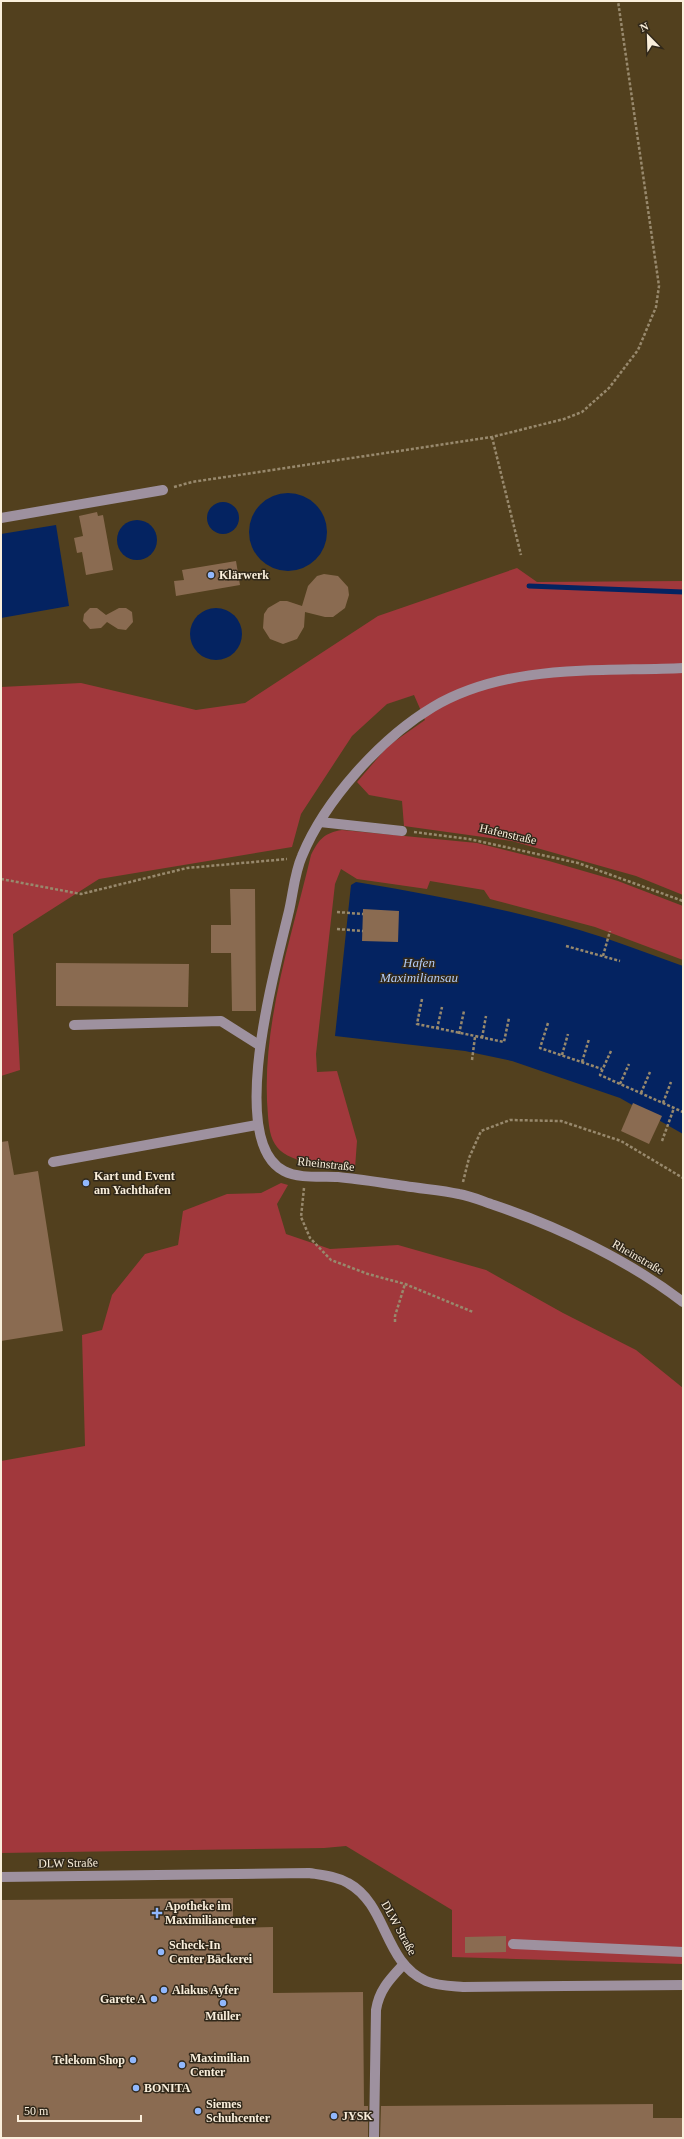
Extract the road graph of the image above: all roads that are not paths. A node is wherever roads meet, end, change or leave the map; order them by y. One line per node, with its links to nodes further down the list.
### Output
1 (163, 490): 2 (lane)
2 (1, 518)
3 (683, 668): 4 (lane, Rheinstraße)
4 (320, 822): 5 (lane); 7 (lane, Rheinstraße)
5 (402, 831)
6 (74, 1025): 7 (lane)
7 (259, 1045): 8 (lane, Rheinstraße)
8 (257, 1125): 9 (lane); 10 (lane, Rheinstraße)
9 (53, 1162)
10 (683, 1302)
11 (1, 1877): 14 (lane, DLW Straße)
12 (513, 1944): 13 (lane)
13 (683, 1952)
14 (404, 1965): 15 (lane, DLW Straße); 16 (lane)
15 (683, 1985)
16 (374, 2138)

